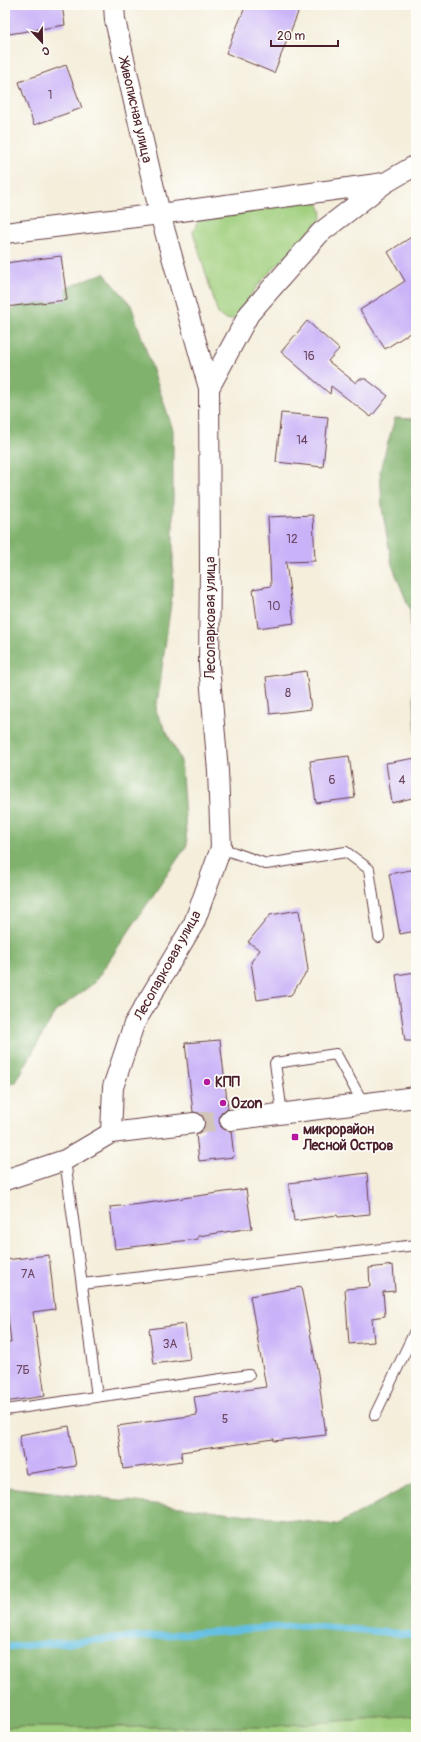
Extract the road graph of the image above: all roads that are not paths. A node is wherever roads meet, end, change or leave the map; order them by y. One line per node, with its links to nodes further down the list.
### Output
1 (114, 5): 4 (street, Живописная улица)
2 (416, 165): 3 (street, Лесопарковая улица)
3 (385, 183): 4 (street); 6 (street, Лесопарковая улица)
4 (160, 214): 5 (street); 6 (street, Живописная улица)
5 (5, 233)
6 (209, 388): 7 (street, Лесопарковая улица)
7 (221, 848): 8 (lane); 14 (street, Лесопарковая улица)
8 (379, 938)
9 (416, 1097): 10 (street)
10 (363, 1103): 11 (street); 11 (lane)
11 (282, 1113): 12 (street)
12 (230, 1120)
13 (194, 1123): 14 (street)
14 (111, 1134): 15 (street)
15 (65, 1160): 16 (street); 18 (lane)
16 (5, 1180)
17 (416, 1245): 18 (lane)
18 (82, 1284): 21 (lane)
19 (416, 1329): 23 (lane)
20 (249, 1375): 21 (lane)
21 (97, 1396): 22 (lane)
22 (5, 1410)
23 (375, 1415)

